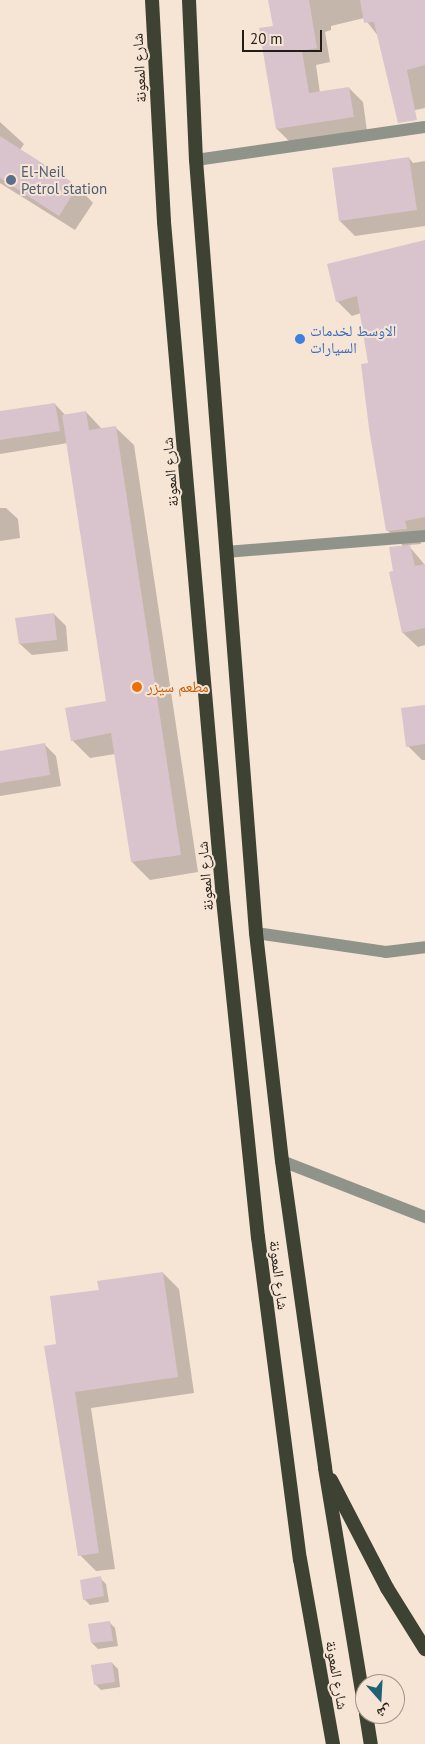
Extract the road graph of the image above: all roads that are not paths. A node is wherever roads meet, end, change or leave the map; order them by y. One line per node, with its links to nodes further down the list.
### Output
1 (152, 0): 15 (highway, شارع المعونة)
2 (189, 0): 4 (highway, شارع المعونة)
3 (425, 127): 4 (street)
4 (196, 160): 6 (highway, شارع المعونة)
5 (425, 536): 6 (street)
6 (226, 552): 7 (highway, شارع المعونة)
7 (256, 933): 8 (street); 9 (highway, شارع المعونة)
8 (425, 947)
9 (282, 1161): 10 (street); 11 (highway, شارع المعونة)
10 (425, 1217)
11 (326, 1468): 12 (highway); 13 (highway, شارع المعونة)
12 (425, 1649)
13 (359, 1674)
14 (368, 1724): 16 (highway, شارع المعونة)
15 (333, 1744)
16 (371, 1744)

